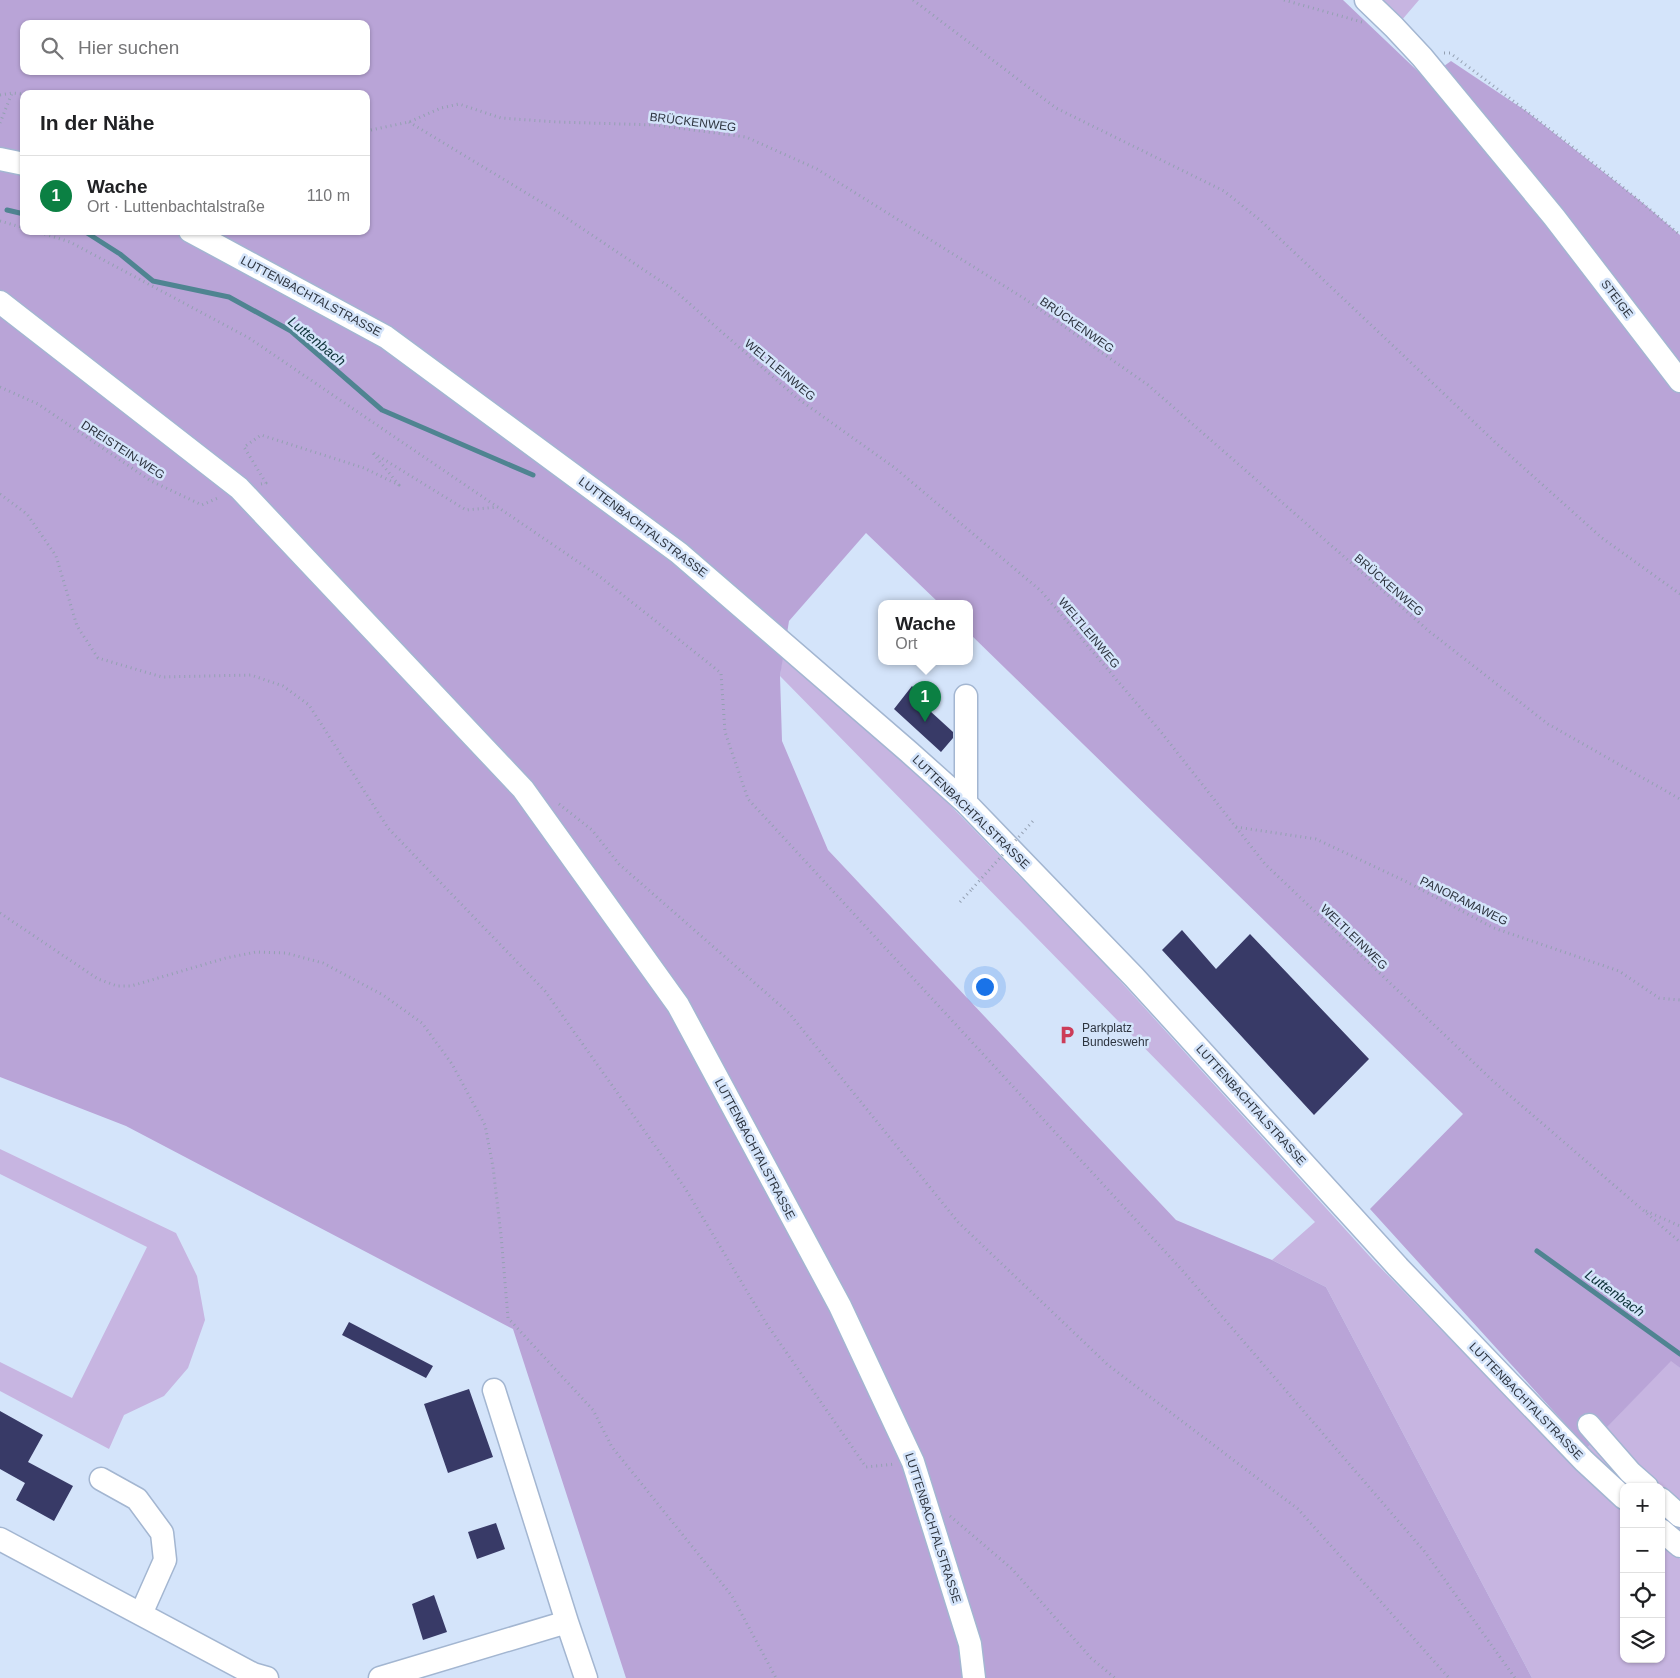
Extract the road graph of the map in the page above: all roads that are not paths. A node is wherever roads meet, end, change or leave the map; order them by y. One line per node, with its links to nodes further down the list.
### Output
1 (1366, 0): 6 (street, STEIGE)
2 (0, 159): 3 (street)
3 (20, 163)
4 (197, 235): 8 (street, LUTTENBACHTALSTRASSE)
5 (0, 302): 24 (street, LUTTENBACHTALSTRASSE)
6 (1680, 381)
7 (966, 696): 8 (street)
8 (966, 803): 13 (street, LUTTENBACHTALSTRASSE)
9 (494, 1390): 20 (street)
10 (1589, 1425): 12 (street)
11 (101, 1478): 19 (street)
12 (1642, 1483)
13 (1620, 1494)
14 (1665, 1503): 15 (street)
15 (1680, 1516)
16 (1665, 1533): 18 (street)
17 (0, 1539): 19 (street)
18 (1680, 1546)
19 (141, 1614): 21 (street)
20 (567, 1622): 22 (street); 23 (street)
21 (267, 1678)
22 (380, 1678)
23 (586, 1678)
24 (974, 1678)

